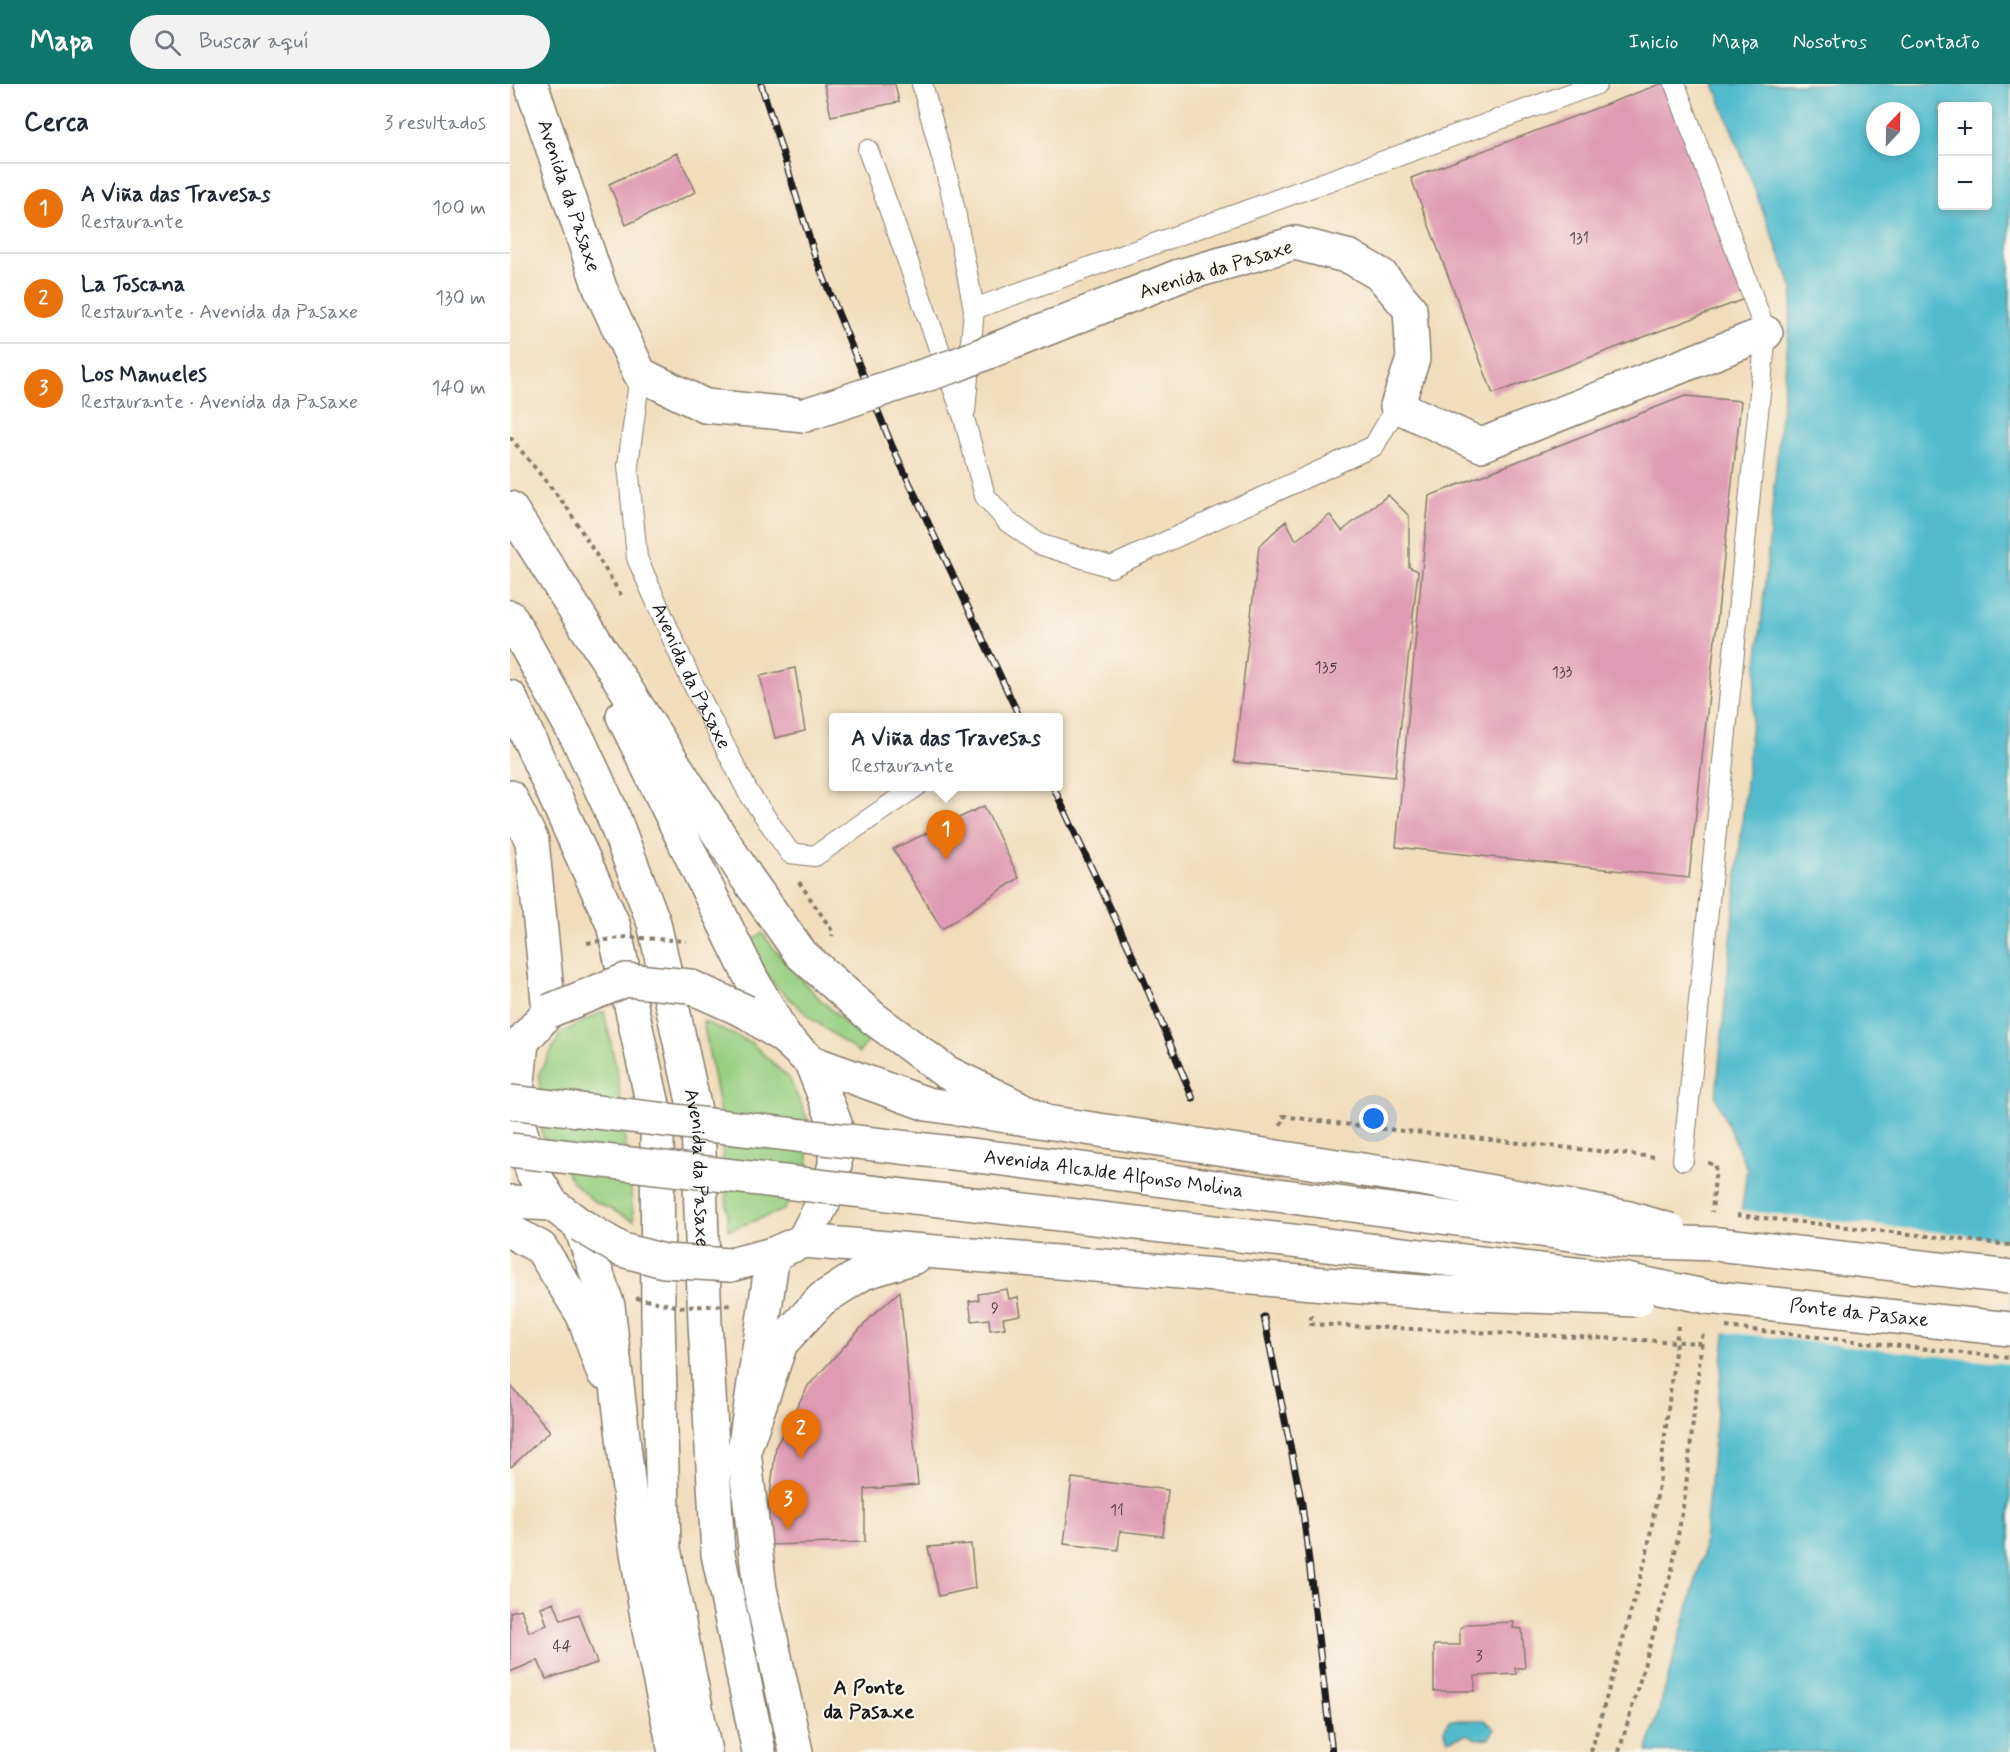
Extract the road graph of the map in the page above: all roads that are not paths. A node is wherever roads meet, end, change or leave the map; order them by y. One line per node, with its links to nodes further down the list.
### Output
1 (531, 84): 8 (main road, Avenida da Pasaxe)
2 (922, 84): 6 (lane)
3 (1597, 84): 6 (lane)
4 (1675, 84): 7 (lane)
5 (868, 150): 10 (lane)
6 (974, 309): 10 (lane)
7 (1766, 333): 9 (main road); 24 (lane)
8 (640, 374): 9 (main road, Avenida da Pasaxe, bridge); 15 (lane, Avenida da Pasaxe)
9 (1397, 406): 10 (lane)
10 (964, 418)
11 (510, 508): 13 (main road)
12 (510, 617): 40 (main road, Avenida da Pasaxe)
13 (588, 632): 18 (main road); 22 (main road)
14 (510, 697): 39 (main road, Avenida da Pasaxe)
15 (910, 791)
16 (510, 797): 17 (main road)
17 (549, 1011): 18 (main road, bridge); 19 (main road)
18 (785, 1038): 20 (main road)
19 (516, 1042): 26 (main road)
20 (811, 1062): 22 (main road); 30 (main road)
21 (510, 1102): 29 (main road, Avenida Alcalde Alfonso Molina, bridge)
22 (1051, 1123): 29 (main road, bridge)
23 (510, 1150): 34 (main road, bridge)
24 (1683, 1160)
25 (510, 1202): 26 (main road)
26 (552, 1204): 27 (main road)
27 (580, 1225): 32 (main road, bridge); 36 (main road)
28 (510, 1231): 36 (main road)
29 (1714, 1234): 33 (main road)
30 (803, 1242): 31 (main road); 32 (main road)
31 (933, 1252): 34 (main road, bridge); 37 (main road)
32 (773, 1254): 37 (main road)
33 (2010, 1277)
34 (1706, 1308): 35 (main road, Ponte da Pasaxe)
35 (2010, 1329)
36 (624, 1432): 38 (main road)
37 (744, 1450): 41 (main road)
38 (675, 1752)
39 (705, 1752)
40 (759, 1752)
41 (796, 1752)

